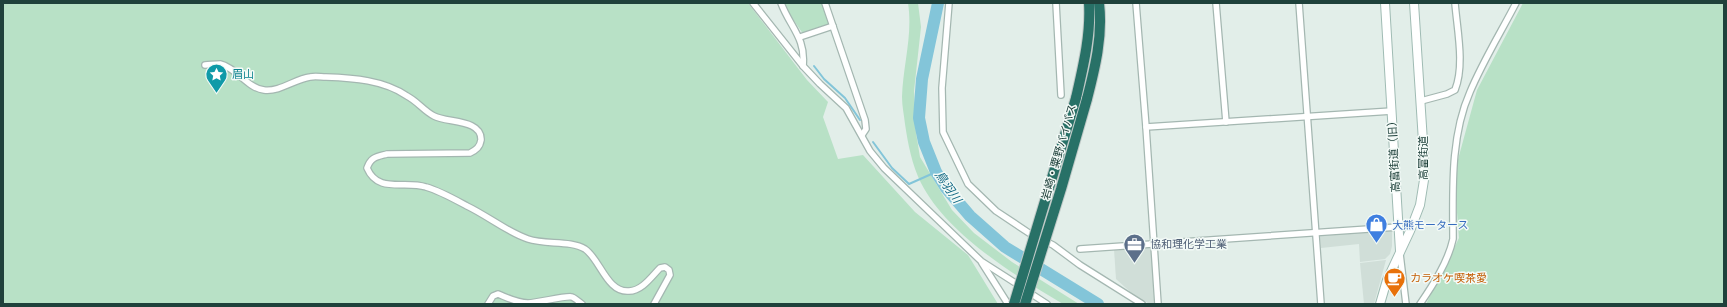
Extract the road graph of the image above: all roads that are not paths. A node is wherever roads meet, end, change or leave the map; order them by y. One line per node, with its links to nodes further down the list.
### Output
1 (753, 3): 18 (street)
2 (781, 3): 16 (street)
3 (825, 3): 15 (street)
4 (949, 3): 39 (street)
5 (1056, 3): 19 (street)
6 (1089, 3): 36 (highway, 岩崎・粟野バイパス, bridge)
7 (1099, 3): 37 (highway, 岩崎・粟野バイパス, bridge)
8 (1136, 3): 24 (street)
9 (1216, 3): 23 (street)
10 (1299, 3): 22 (street)
11 (1384, 3): 21 (street, 高富街道（旧）)
12 (1414, 3): 20 (street, 高富街道)
13 (1455, 3): 20 (street)
14 (1516, 3): 44 (street)
15 (833, 26): 16 (street); 25 (street)
16 (800, 37): 18 (street)
17 (205, 65): 34 (street)
18 (803, 66): 25 (street)
19 (1061, 95)
20 (1421, 101): 30 (street, 高富街道)
21 (1392, 111): 22 (street); 26 (street, 高富街道（旧）)
22 (1307, 117): 23 (street); 27 (street)
23 (1226, 122): 24 (street)
24 (1146, 127): 28 (street)
25 (862, 135): 31 (street)
26 (1398, 227): 27 (street); 30 (street, 高富街道（旧）)
27 (1315, 234): 28 (street); 41 (street)
28 (1153, 245): 29 (street); 40 (street)
29 (1080, 249)
30 (1400, 251): 42 (street, 高富街道); 43 (street, 高富街道（旧）)
31 (981, 261): 35 (street); 38 (street)
32 (488, 304): 33 (street)
33 (582, 304)
34 (654, 304)
35 (1008, 304)
36 (1014, 304)
37 (1025, 304)
38 (1047, 304)
39 (1142, 304)
40 (1158, 304)
41 (1320, 304)
42 (1380, 304)
43 (1406, 304)
44 (1420, 304)

